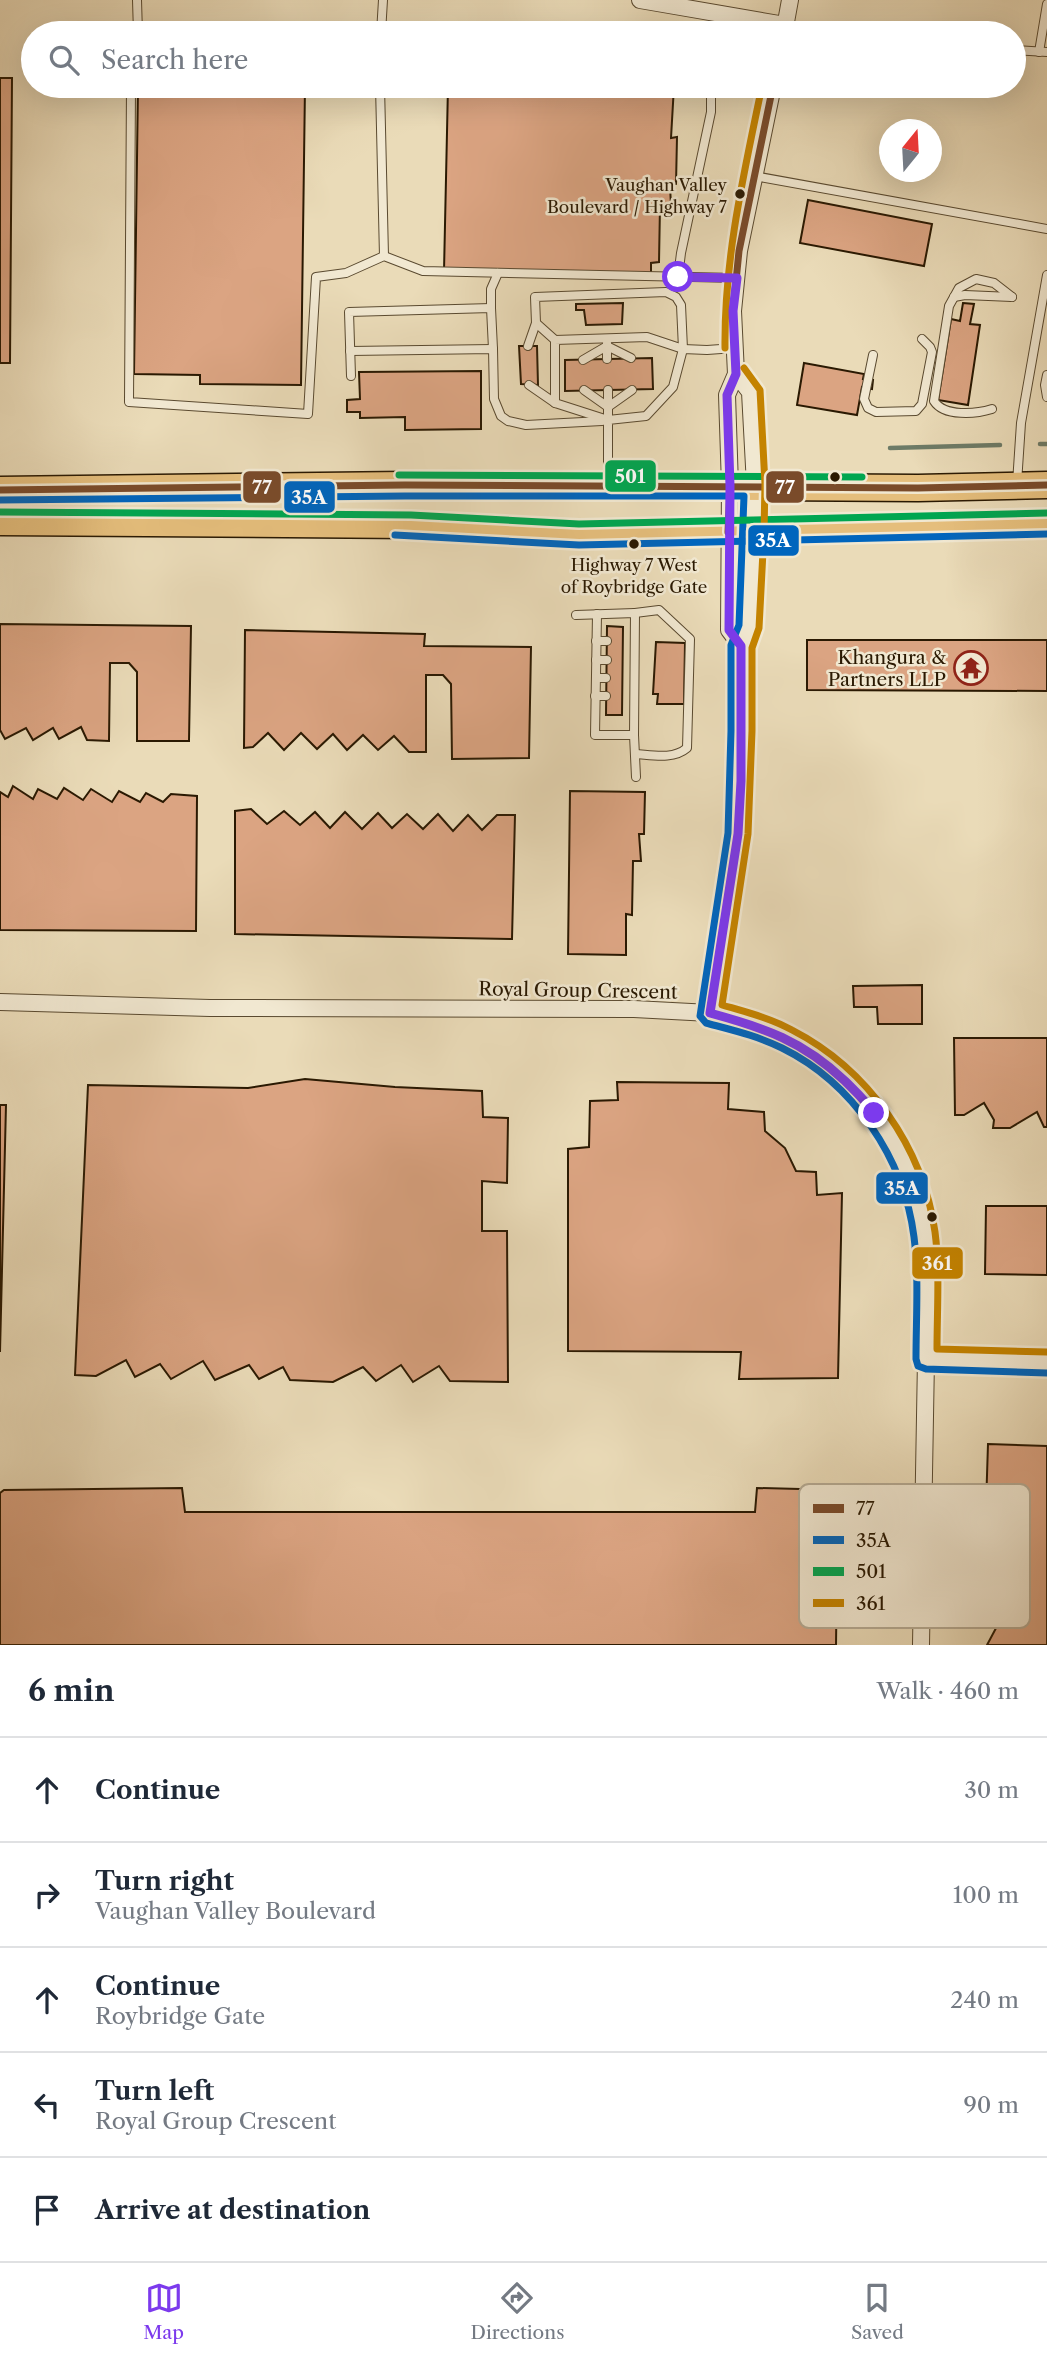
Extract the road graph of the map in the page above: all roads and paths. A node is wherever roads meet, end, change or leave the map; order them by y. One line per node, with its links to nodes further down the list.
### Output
1 (137, 0): 6 (lane)
2 (383, 0): 7 (lane)
3 (640, 0): 8 (street)
4 (790, 0): 9 (street)
5 (1047, 4): 10 (lane)
6 (138, 21)
7 (382, 21)
8 (745, 21)
9 (786, 21)
10 (1043, 52)
11 (131, 98): 17 (lane)
12 (380, 98): 17 (lane)
13 (711, 98): 20 (lane)
14 (770, 98): 15 (street)
15 (754, 176): 16 (lane); 21 (street)
16 (1047, 229)
17 (384, 256): 18 (lane)
18 (498, 273): 20 (lane); 23 (lane)
19 (1047, 275): 49 (lane)
20 (678, 277): 21 (lane)
21 (737, 278): 29 (street)
22 (954, 297): 22 (lane); 47 (lane)
23 (491, 308): 30 (lane); 32 (lane)
24 (536, 323): 26 (lane); 28 (lane); 31 (lane)
25 (922, 339): 33 (lane)
26 (555, 340): 27 (lane); 45 (lane)
27 (607, 343): 31 (lane); 34 (lane); 35 (lane); 36 (lane)
28 (528, 346)
29 (735, 348): 31 (lane); 37 (street)
30 (493, 349): 32 (lane); 48 (lane)
31 (683, 349): 48 (lane)
32 (350, 351): 39 (lane)
33 (873, 355)
34 (631, 358)
35 (607, 359)
36 (583, 360)
37 (736, 374): 52 (street); 52 (street)
38 (1047, 374): 44 (lane)
39 (351, 376)
40 (529, 385): 45 (lane)
41 (584, 390): 46 (lane)
42 (608, 390): 46 (lane)
43 (632, 390): 46 (lane)
44 (1047, 397)
45 (555, 403): 48 (lane)
46 (608, 407): 48 (lane)
47 (992, 409)
48 (608, 420): 51 (lane)
49 (1017, 485): 50 (main road); 52 (main road)
50 (1047, 485)
51 (608, 486): 52 (main road); 53 (main road)
52 (742, 486): 56 (street); 56 (street)
53 (0, 490)
54 (0, 522): 56 (main road)
55 (1047, 523): 56 (main road)
56 (741, 532): 64 (street); 64 (street)
57 (635, 613): 58 (lane); 62 (lane); 78 (lane)
58 (597, 614): 59 (lane); 63 (lane)
59 (576, 615)
60 (607, 641): 63 (lane)
61 (623, 641): 62 (lane)
62 (634, 641): 68 (lane)
63 (596, 642): 65 (lane)
64 (741, 646): 81 (street)
65 (596, 660): 66 (lane); 69 (lane)
66 (607, 660)
67 (623, 660): 68 (lane)
68 (634, 661): 72 (lane)
69 (596, 678): 70 (lane); 73 (lane)
70 (606, 678)
71 (623, 678): 72 (lane)
72 (634, 678): 76 (lane)
73 (595, 696): 74 (lane); 77 (lane)
74 (606, 696)
75 (622, 697): 76 (lane)
76 (634, 698): 77 (lane)
77 (634, 736): 78 (lane)
78 (635, 754): 79 (lane)
79 (636, 777)
80 (0, 1002): 81 (street, Royal Group Crescent)
81 (710, 1013): 82 (street, Royal Group Crescent)
82 (926, 1359): 83 (street); 84 (street, Royal Group Crescent)
83 (1047, 1363)
84 (924, 1484)

